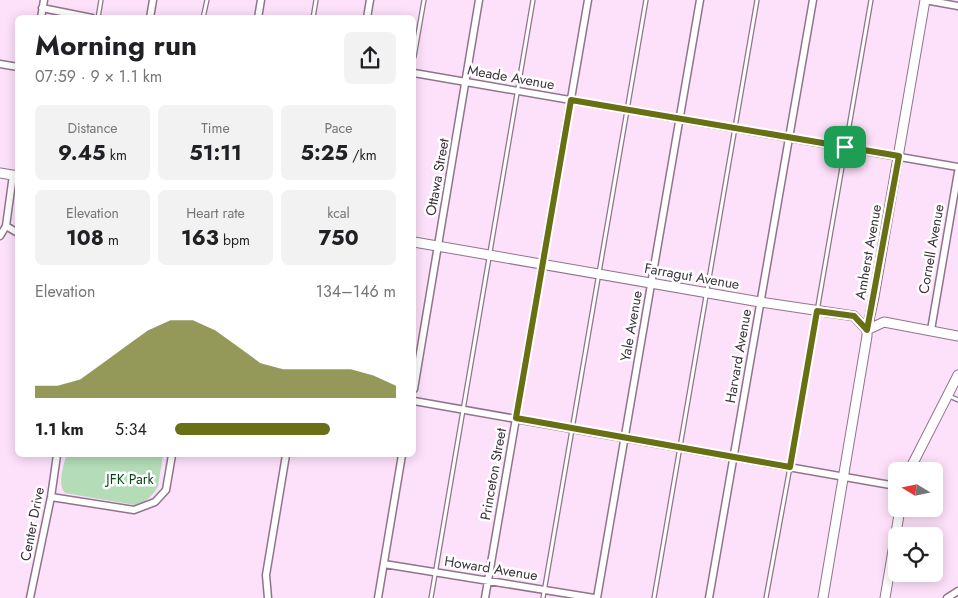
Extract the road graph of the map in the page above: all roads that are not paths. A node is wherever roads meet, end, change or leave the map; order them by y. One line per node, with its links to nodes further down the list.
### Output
1 (44, 0): 19 (street)
2 (101, 0): 22 (lane)
3 (154, 0): 23 (street)
4 (206, 0): 24 (lane)
5 (261, 0): 25 (street)
6 (316, 0): 26 (lane)
7 (370, 0): 27 (street)
8 (424, 0): 28 (lane)
9 (479, 0): 32 (street, Ottawa Street)
10 (533, 0): 33 (lane)
11 (588, 0): 34 (street, Princeton Street)
12 (646, 0): 35 (lane)
13 (700, 0): 36 (street, Yale Avenue)
14 (757, 0): 37 (lane)
15 (813, 0): 38 (street, Harvard Avenue)
16 (871, 0): 39 (lane)
17 (925, 0): 18 (street); 40 (street, Amherst Avenue)
18 (958, 6)
19 (42, 8): 20 (street); 21 (street)
20 (41, 15)
21 (77, 15)
22 (98, 15)
23 (151, 15)
24 (204, 15)
25 (258, 15)
26 (314, 15)
27 (368, 15)
28 (416, 46)
29 (0, 64): 30 (street)
30 (15, 66)
31 (416, 73): 32 (street, Meade Avenue)
32 (466, 82): 33 (street, Meade Avenue); 49 (street, Ottawa Street)
33 (518, 91): 34 (street, Meade Avenue); 50 (lane)
34 (571, 100): 35 (street, Meade Avenue); 51 (street, Princeton Street)
35 (628, 110): 36 (street, Meade Avenue); 52 (lane)
36 (680, 118): 37 (street, Meade Avenue); 53 (street, Yale Avenue)
37 (735, 128): 38 (street, Meade Avenue); 54 (lane)
38 (789, 137): 39 (street, Meade Avenue); 55 (street, Harvard Avenue)
39 (845, 147): 40 (street, Meade Avenue); 56 (lane)
40 (899, 156): 41 (street, Meade Avenue); 57 (street, Amherst Avenue)
41 (958, 167)
42 (958, 172): 58 (street, Cornell Avenue)
43 (0, 173): 44 (street)
44 (15, 175): 45 (street)
45 (6, 226): 46 (street); 47 (street)
46 (15, 231)
47 (0, 236)
48 (416, 242): 49 (street, Farragut Avenue)
49 (437, 246): 50 (street, Farragut Avenue); 61 (street, Ottawa Street)
50 (490, 255): 51 (street, Farragut Avenue); 65 (lane)
51 (542, 264): 52 (street, Farragut Avenue); 66 (street, Princeton Street)
52 (600, 273): 53 (street, Farragut Avenue); 67 (lane)
53 (652, 282): 54 (street, Farragut Avenue); 68 (street, Yale Avenue)
54 (707, 292): 55 (street, Farragut Avenue); 69 (lane)
55 (760, 302): 56 (street, Farragut Avenue); 74 (street, Harvard Avenue)
56 (817, 311): 57 (street, Farragut Avenue); 76 (lane)
57 (867, 330): 58 (street); 77 (street, Amherst Avenue)
58 (931, 330): 59 (street)
59 (958, 336)
60 (958, 375): 62 (street)
61 (416, 376)
62 (948, 395): 63 (lane); 75 (street)
63 (958, 400)
64 (416, 401): 65 (street)
65 (463, 409): 66 (street); 82 (lane)
66 (516, 418): 67 (street); 83 (street, Princeton Street)
67 (573, 429): 68 (street); 84 (lane)
68 (625, 438): 69 (street); 92 (street, Yale Avenue)
69 (680, 447): 74 (street); 93 (lane)
70 (57, 457): 79 (street, Center Drive)
71 (172, 457): 79 (street)
72 (286, 457): 87 (street)
73 (402, 457): 81 (street)
74 (733, 457): 76 (street); 94 (street, Harvard Avenue)
75 (914, 462)
76 (790, 467): 77 (street); 95 (lane)
77 (843, 476): 78 (street); 96 (street, Amherst Avenue)
78 (888, 484)
79 (51, 496): 86 (street, Center Drive)
80 (898, 518): 97 (street)
81 (384, 564): 82 (street, Howard Avenue); 88 (street)
82 (435, 572): 83 (street, Howard Avenue); 89 (lane)
83 (488, 581): 84 (street, Howard Avenue); 90 (street, Princeton Street)
84 (545, 590): 91 (lane); 92 (street, Howard Avenue)
85 (958, 591): 98 (street)
86 (30, 598)
87 (268, 598)
88 (378, 598)
89 (430, 598)
90 (485, 598)
91 (544, 598)
92 (596, 598)
93 (654, 598)
94 (709, 598)
95 (766, 598)
96 (823, 598)
97 (885, 598)
98 (947, 598)

